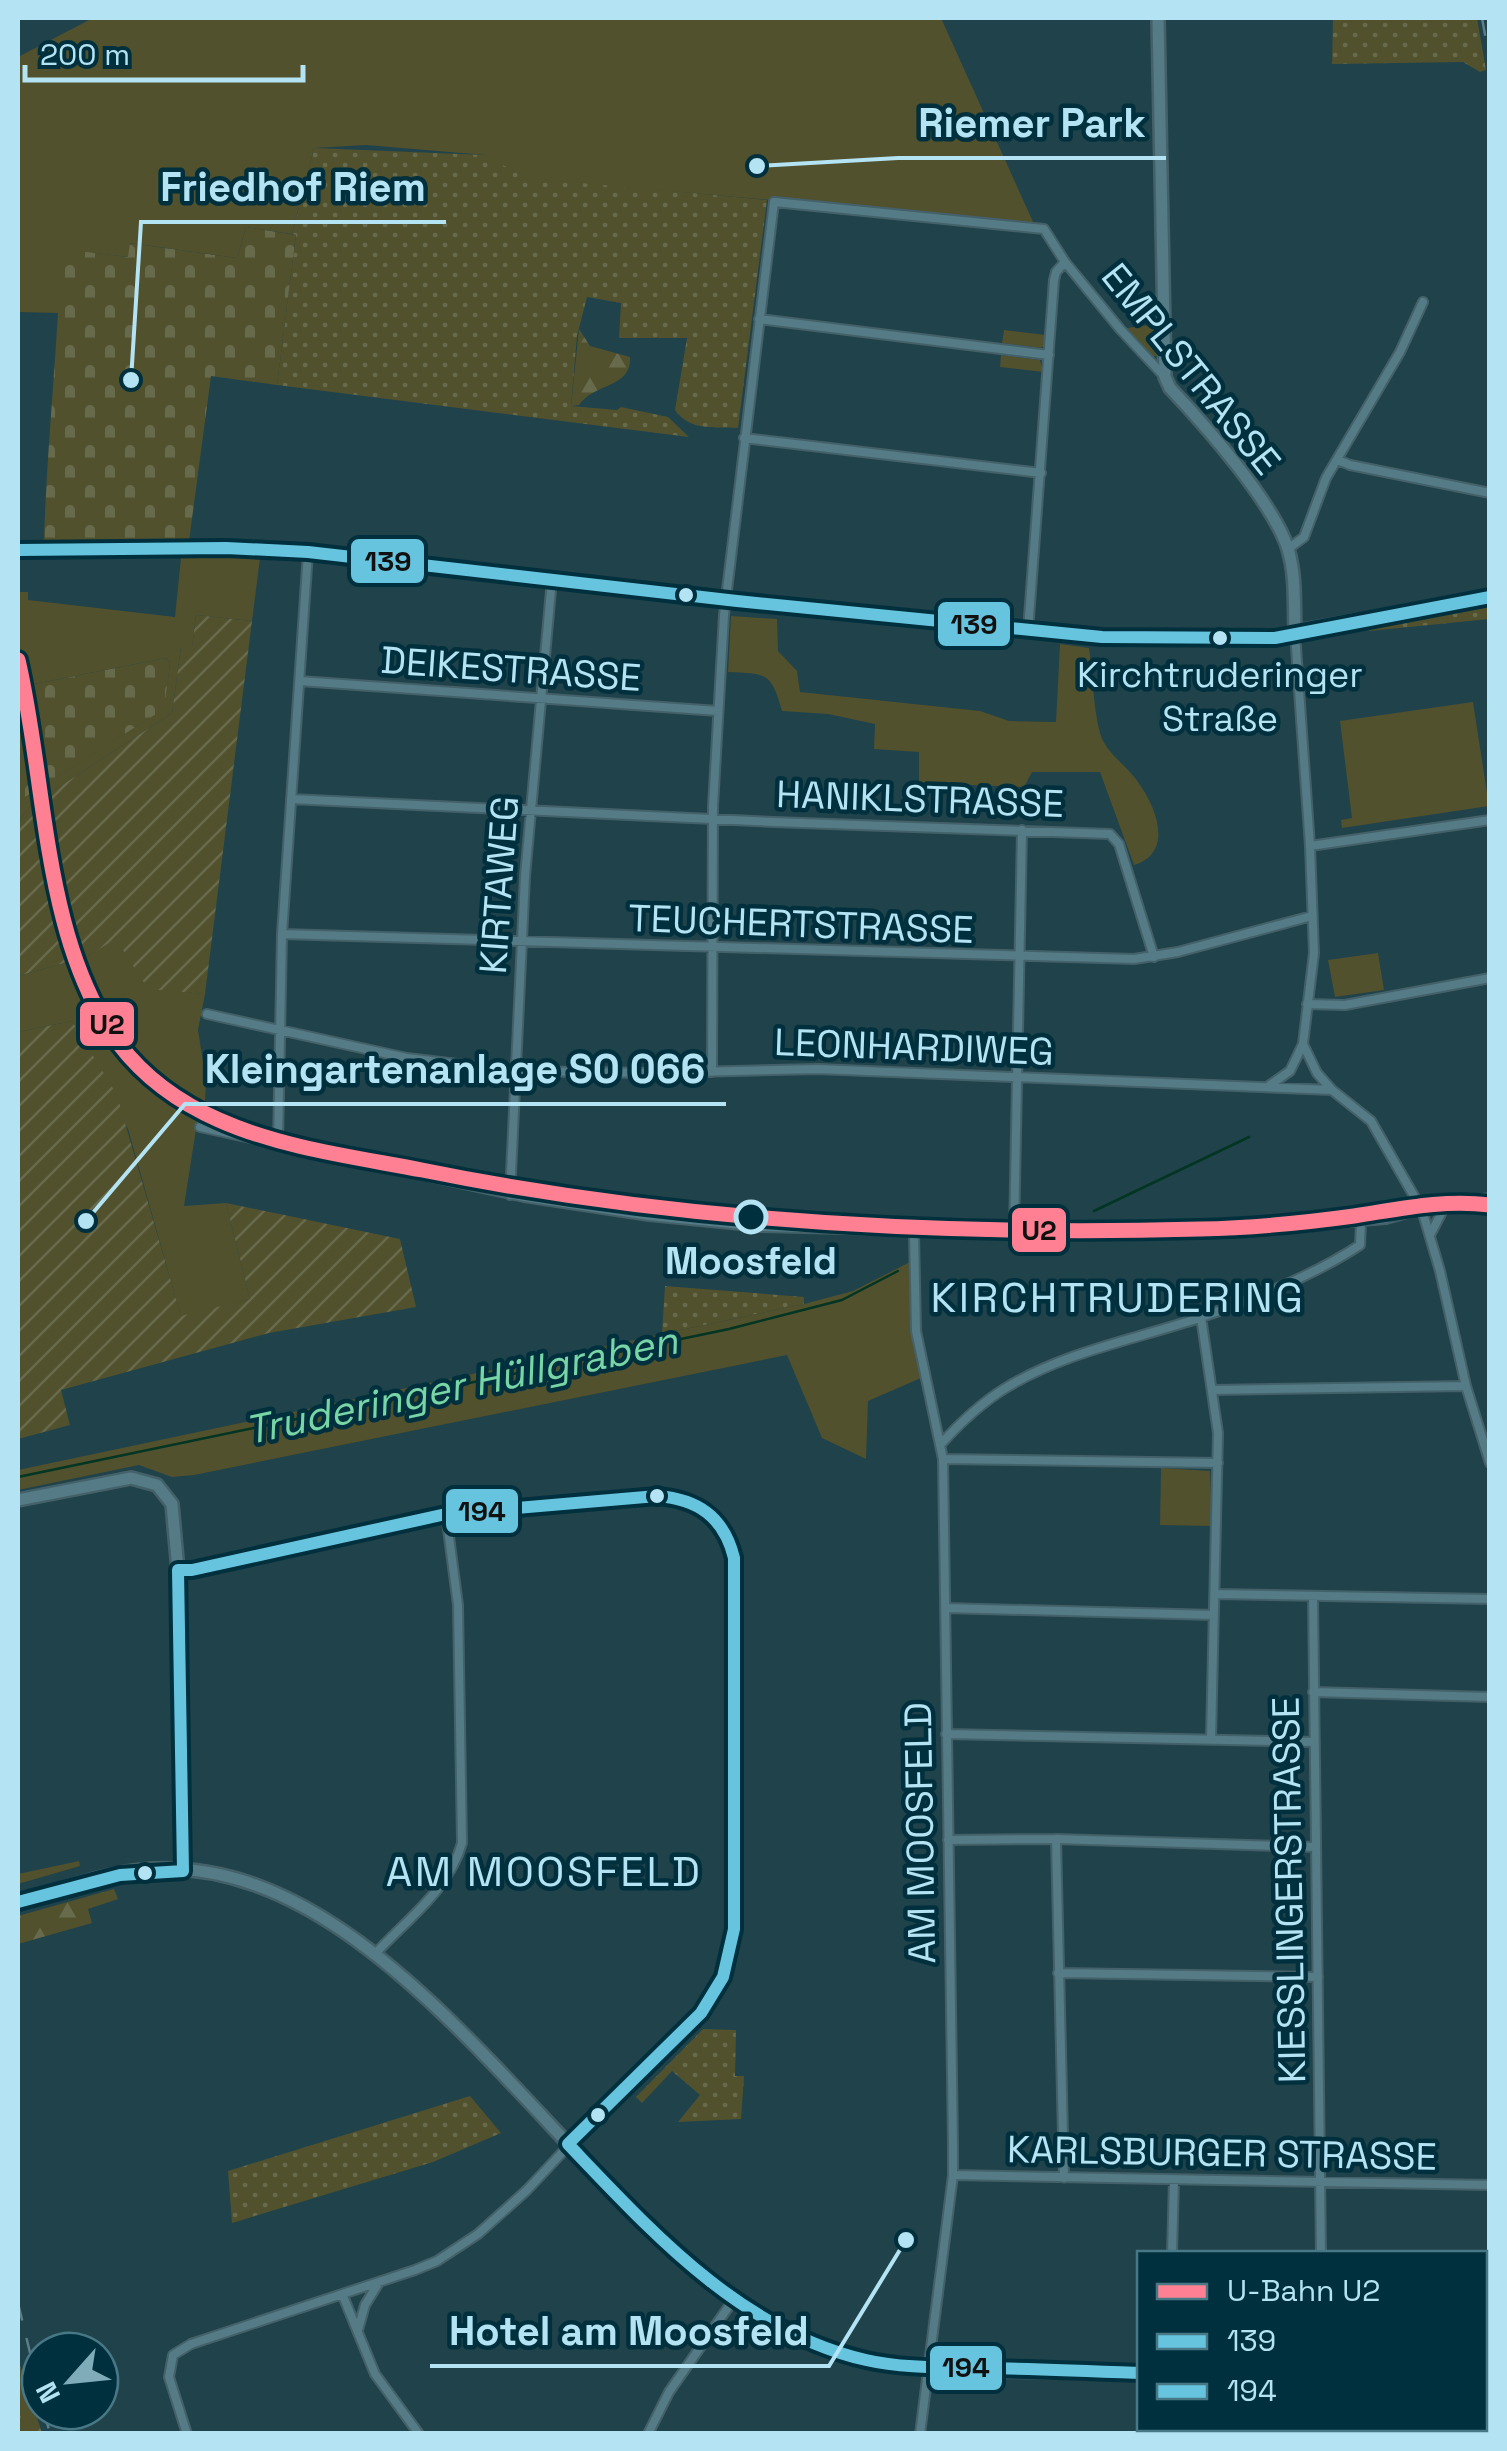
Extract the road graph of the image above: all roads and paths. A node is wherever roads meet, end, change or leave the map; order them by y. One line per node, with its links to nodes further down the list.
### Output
1 (1158, 18): 6 (street)
2 (1065, 262): 4 (street, EMPLSTRASSE); 5 (street); 6 (street, EMPLSTRASSE)
3 (1423, 302): 8 (street)
4 (759, 319): 5 (street); 7 (street)
5 (1049, 354): 9 (street)
6 (1165, 377): 11 (street, EMPLSTRASSE)
7 (744, 438): 9 (street); 16 (street)
8 (1338, 460): 10 (street); 11 (street)
9 (1041, 473): 17 (street)
10 (1490, 493)
11 (1288, 549): 18 (street)
12 (18, 550): 13 (street)
13 (308, 552): 14 (street); 19 (street)
14 (552, 579): 16 (street); 20 (street, KIRTAWEG)
15 (1490, 597): 18 (street)
16 (726, 600): 17 (street); 21 (street)
17 (1028, 630): 18 (street)
18 (1295, 633): 27 (street)
19 (300, 681): 20 (street, DEIKESTRASSE); 22 (street)
20 (542, 700): 21 (street, DEIKESTRASSE); 23 (street, KIRTAWEG)
21 (718, 711): 24 (street)
22 (290, 799): 23 (street, HANIKLSTRASSE); 29 (street)
23 (530, 810): 24 (street, HANIKLSTRASSE); 30 (street, KIRTAWEG)
24 (713, 819): 26 (street, HANIKLSTRASSE); 31 (street)
25 (1490, 820): 27 (street)
26 (1022, 830): 32 (street, HANIKLSTRASSE); 33 (street)
27 (1310, 846): 28 (street)
28 (1312, 916): 32 (street, TEUCHERTSTRASSE); 35 (street)
29 (282, 934): 30 (street, TEUCHERTSTRASSE); 37 (street)
30 (521, 942): 31 (street, TEUCHERTSTRASSE); 39 (street, KIRTAWEG)
31 (712, 948): 33 (street, TEUCHERTSTRASSE); 40 (street)
32 (1154, 957): 33 (street, TEUCHERTSTRASSE)
33 (1020, 958): 41 (street)
34 (1490, 978): 35 (street)
35 (1307, 1004): 38 (street)
36 (206, 1014): 37 (street, LEONHARDIWEG)
37 (279, 1029): 39 (street, LEONHARDIWEG); 45 (street)
38 (1303, 1044): 42 (street); 43 (street)
39 (515, 1071): 40 (street, LEONHARDIWEG); 46 (street, KIRTAWEG)
40 (712, 1072): 41 (street, LEONHARDIWEG)
41 (1018, 1077): 42 (street, LEONHARDIWEG); 52 (street)
42 (1266, 1086): 43 (street, LEONHARDIWEG)
43 (1332, 1090): 49 (street)
44 (200, 1127): 45 (street)
45 (278, 1143): 46 (street)
46 (510, 1194): 51 (street)
47 (1490, 1198): 48 (street)
48 (1445, 1206): 49 (street); 53 (street)
49 (1422, 1210): 50 (street); 53 (street)
50 (1361, 1222): 52 (street); 54 (street)
51 (914, 1232): 52 (street); 57 (street, AM MOOSFELD)
52 (1014, 1233)
53 (1430, 1235): 55 (street)
54 (1201, 1317): 56 (street); 57 (street)
55 (1466, 1386): 56 (street); 60 (street)
56 (1214, 1390): 59 (street)
57 (941, 1444): 58 (street, AM MOOSFELD)
58 (944, 1460): 59 (street); 67 (street, AM MOOSFELD)
59 (1218, 1463): 64 (street)
60 (1490, 1463)
61 (18, 1500): 63 (street)
62 (446, 1514): 63 (street); 79 (street); 82 (street)
63 (178, 1570): 77 (street)
64 (1214, 1594): 65 (street); 68 (street)
65 (1313, 1597): 66 (street); 69 (street, KIESSLINGERSTRASSE)
66 (1490, 1600)
67 (945, 1608): 68 (street); 71 (street, AM MOOSFELD)
68 (1214, 1615): 72 (street)
69 (1313, 1692): 70 (street); 73 (street, KIESSLINGERSTRASSE)
70 (1490, 1696)
71 (946, 1734): 72 (street); 75 (street, AM MOOSFELD)
72 (1212, 1740): 73 (street)
73 (1314, 1742): 76 (street, KIESSLINGERSTRASSE)
74 (1056, 1839): 75 (street); 76 (street); 80 (street)
75 (948, 1840): 83 (street, AM MOOSFELD)
76 (1316, 1847): 81 (street, KIESSLINGERSTRASSE)
77 (183, 1871): 78 (street); 79 (street)
78 (18, 1902)
79 (374, 1955): 82 (street)
80 (1058, 1973): 81 (street); 84 (street)
81 (1318, 1977): 86 (street, KIESSLINGERSTRASSE)
82 (568, 2144): 90 (street); 92 (street)
83 (953, 2176): 84 (street, KARLSBURGER STRASSE); 94 (street, AM MOOSFELD)
84 (1064, 2178): 85 (street, KARLSBURGER STRASSE)
85 (1174, 2180): 86 (street, KARLSBURGER STRASSE); 88 (street)
86 (1322, 2182): 87 (street, KARLSBURGER STRASSE); 89 (street, KIESSLINGERSTRASSE)
87 (1490, 2186)
88 (1172, 2251)
89 (1322, 2251)
90 (378, 2284): 91 (street); 93 (street)
91 (343, 2296): 93 (street); 96 (street)
92 (734, 2299): 94 (street); 98 (street)
93 (358, 2334): 97 (street)
94 (928, 2367): 95 (street); 99 (street, AM MOOSFELD)
95 (1137, 2373)
96 (187, 2434)
97 (419, 2434)
98 (648, 2434)
99 (920, 2434)

